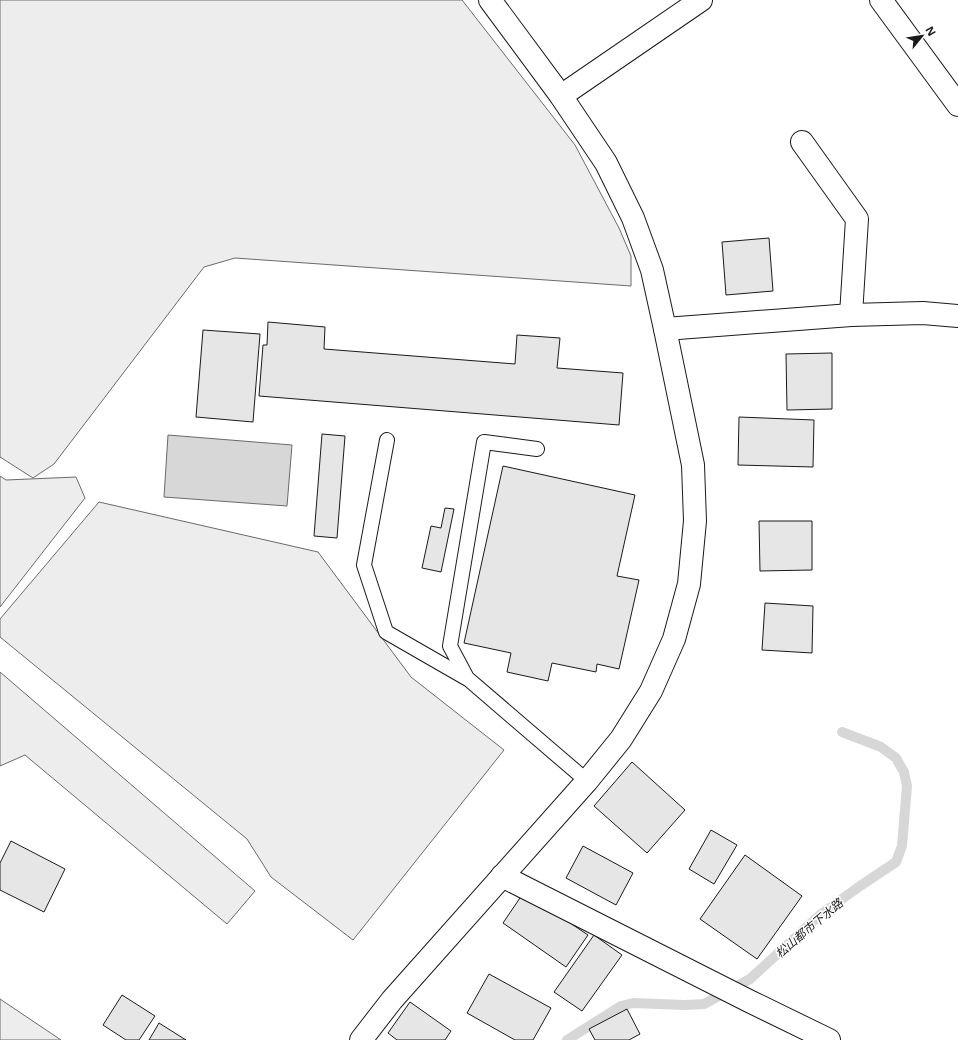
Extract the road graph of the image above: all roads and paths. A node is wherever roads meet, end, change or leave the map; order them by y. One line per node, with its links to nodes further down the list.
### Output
1 (490, 0): 4 (street)
2 (701, 0): 4 (street)
3 (881, 0): 5 (street)
4 (561, 96): 9 (street)
5 (958, 105)
6 (802, 142): 7 (street)
7 (851, 315): 8 (street); 9 (street)
8 (958, 316)
9 (665, 329): 13 (street)
10 (387, 440): 12 (lane)
11 (537, 449): 12 (lane)
12 (467, 678): 13 (lane)
13 (587, 781): 14 (street)
14 (502, 876): 15 (street); 16 (street)
15 (360, 1040)
16 (829, 1040)

